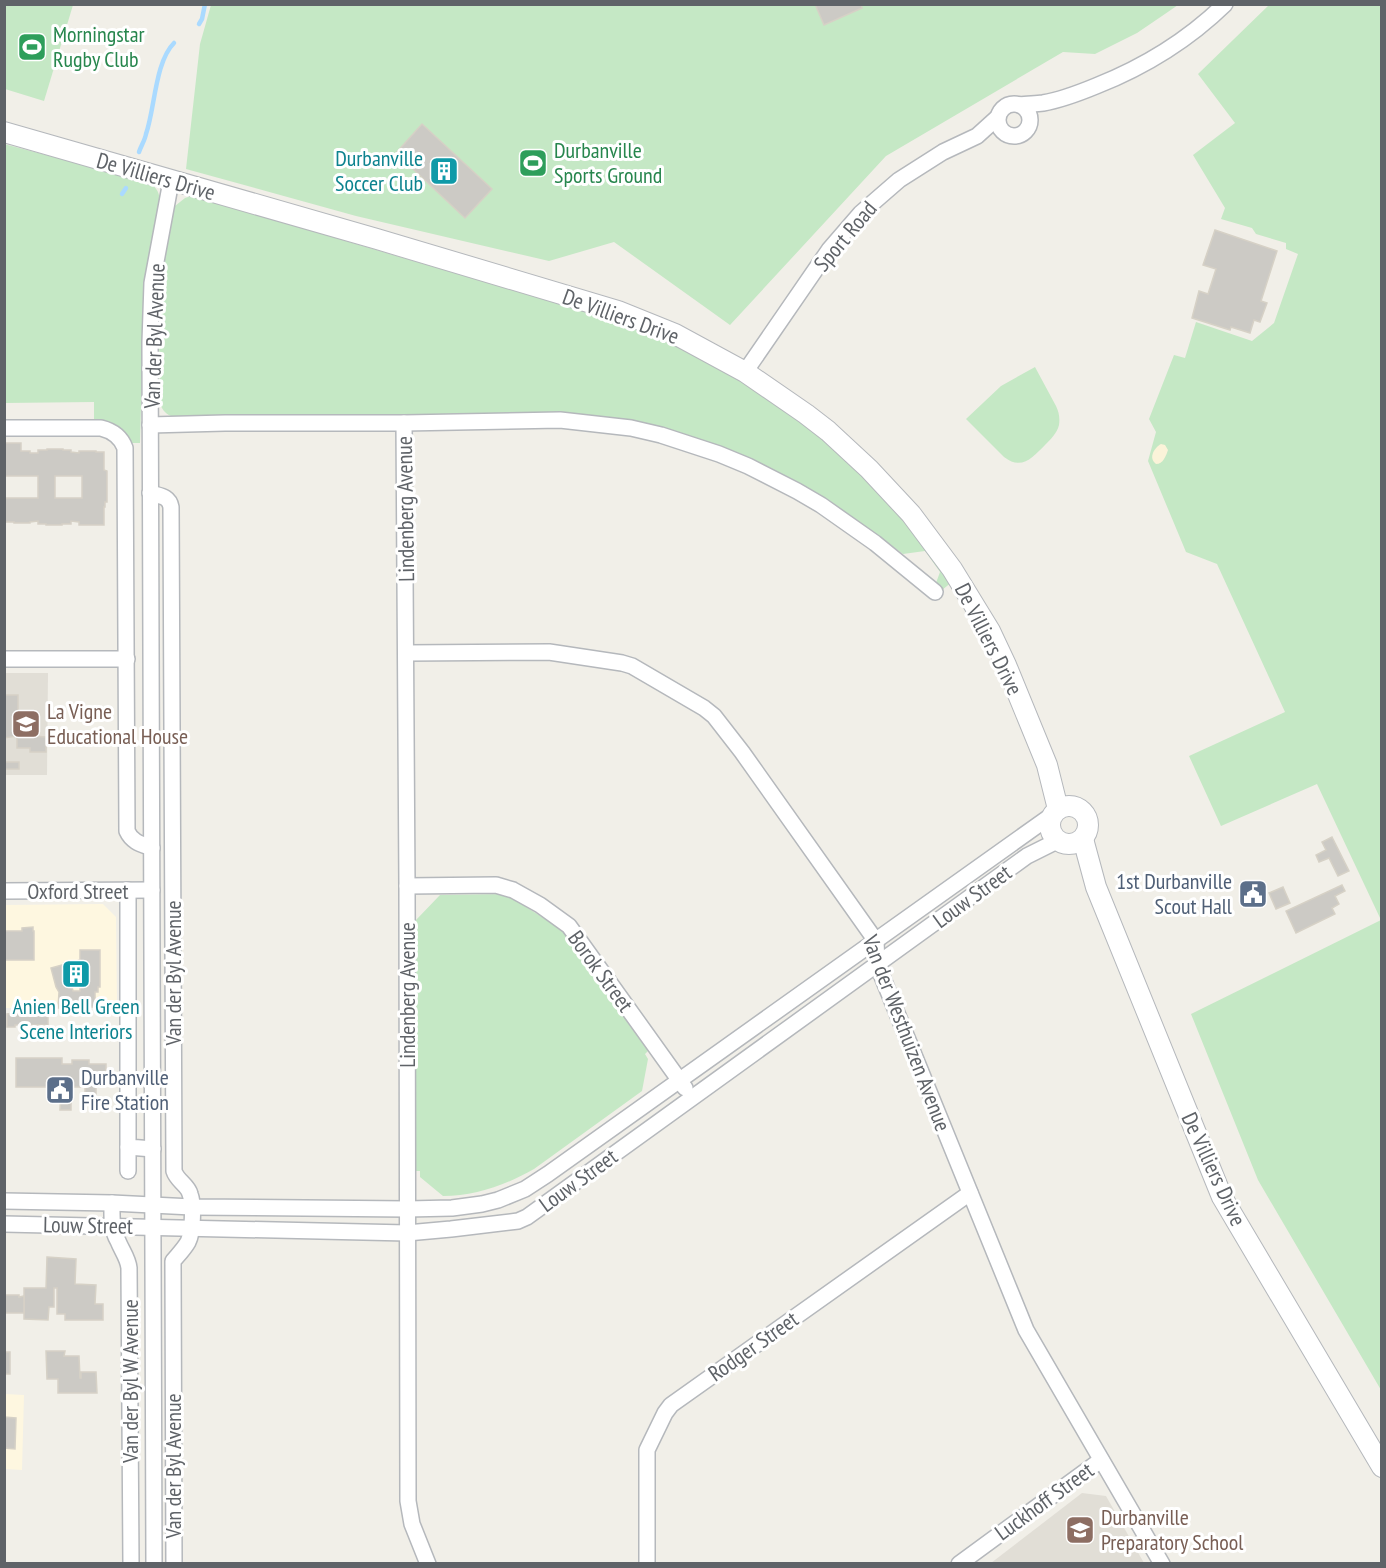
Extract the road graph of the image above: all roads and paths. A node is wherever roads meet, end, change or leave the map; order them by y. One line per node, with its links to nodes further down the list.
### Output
1 (1226, 4): 2 (street)
2 (1075, 95): 3 (street); 5 (street)
3 (1020, 105): 4 (street); 5 (street)
4 (998, 117): 7 (street); 8 (street, Sport Road)
5 (1031, 122): 7 (street)
6 (4, 132): 9 (street, De Villiers Drive)
7 (1007, 134): 8 (street, Sport Road)
8 (977, 136): 10 (street, Sport Road)
9 (171, 181): 10 (street, De Villiers Drive); 12 (street, Van der Byl Avenue)
10 (745, 372): 19 (street, De Villiers Drive)
11 (404, 423): 12 (street, De Villiers Drive); 15 (street, De Villiers Drive); 16 (street, Lindenberg Avenue)
12 (150, 425): 14 (street, Van der Byl Avenue)
13 (4, 428): 18 (street)
14 (150, 493): 21 (street, Van der Byl Avenue); 37 (street, Van der Byl Avenue)
15 (935, 592)
16 (406, 653): 22 (street, Lindenberg Avenue); 26 (street, Van der Westhuizen Avenue)
17 (4, 659): 18 (street)
18 (127, 659): 21 (street)
19 (1060, 810): 20 (street); 20 (street); 26 (street, Louw Street)
20 (1069, 842): 27 (street, Louw Street); 45 (street, De Villiers Drive)
21 (152, 848): 24 (street, Van der Byl Avenue)
22 (407, 886): 28 (street, Borok Street); 38 (street, Lindenberg Avenue)
23 (128, 890): 24 (street, Oxford Street); 25 (street, Oxford Street); 30 (street)
24 (152, 890): 31 (street, Van der Byl Avenue)
25 (4, 891)
26 (876, 941): 27 (street, Van der Westhuizen Avenue); 28 (street, Louw Street)
27 (877, 964): 29 (street, Louw Street); 33 (street, Van der Westhuizen Avenue)
28 (679, 1081): 29 (street, Borok Street); 38 (street, Louw Street)
29 (692, 1098): 43 (street, Louw Street)
30 (128, 1147): 31 (street); 32 (street)
31 (153, 1149): 36 (street, Van der Byl Avenue)
32 (128, 1171)
33 (970, 1192): 44 (street, Van der Westhuizen Avenue); 50 (street, Rodger Street)
34 (4, 1201): 35 (street, Louw Street)
35 (112, 1203): 36 (street, Louw Street); 40 (street, Van der Byl W Avenue)
36 (153, 1205): 37 (street, Louw Street); 41 (street, Van der Byl Avenue)
37 (192, 1207): 38 (street, Louw Street); 42 (street, Van der Byl Avenue)
38 (407, 1209): 43 (street, Lindenberg Avenue)
39 (4, 1224): 40 (street, Louw Street)
40 (112, 1226): 41 (street, Louw Street); 46 (street, Van der Byl W Avenue)
41 (153, 1227): 42 (street, Louw Street); 47 (street, Van der Byl Avenue)
42 (192, 1227): 43 (street, Louw Street); 48 (street, Van der Byl Avenue)
43 (407, 1233): 49 (street, Lindenberg Avenue)
44 (1101, 1460): 51 (street, Luckhoff Street); 52 (street, Van der Westhuizen Avenue)
45 (1382, 1467)
46 (131, 1563)
47 (154, 1563)
48 (174, 1563)
49 (428, 1563)
50 (647, 1563)
51 (959, 1563)
52 (1162, 1563)

